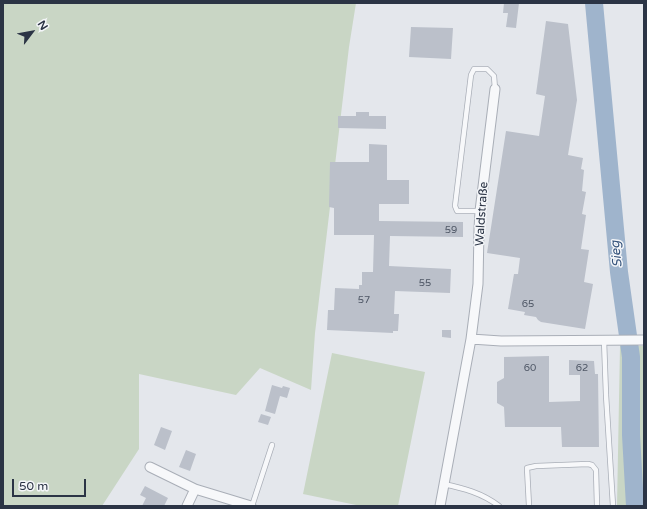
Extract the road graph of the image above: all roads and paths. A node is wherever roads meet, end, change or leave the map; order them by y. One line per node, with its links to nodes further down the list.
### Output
1 (495, 89): 2 (street, Waldstraße); 2 (lane)
2 (480, 211): 3 (street, Waldstraße)
3 (471, 339): 4 (street); 8 (street, Waldstraße)
4 (604, 340): 5 (street); 16 (lane)
5 (642, 340)
6 (272, 445): 11 (lane)
7 (150, 467): 9 (street)
8 (443, 484): 12 (street, Waldstraße); 13 (lane)
9 (195, 489): 10 (street); 11 (street)
10 (187, 506)
11 (252, 506)
12 (440, 506)
13 (499, 506)
14 (529, 506): 15 (lane)
15 (597, 506)
16 (613, 506)

